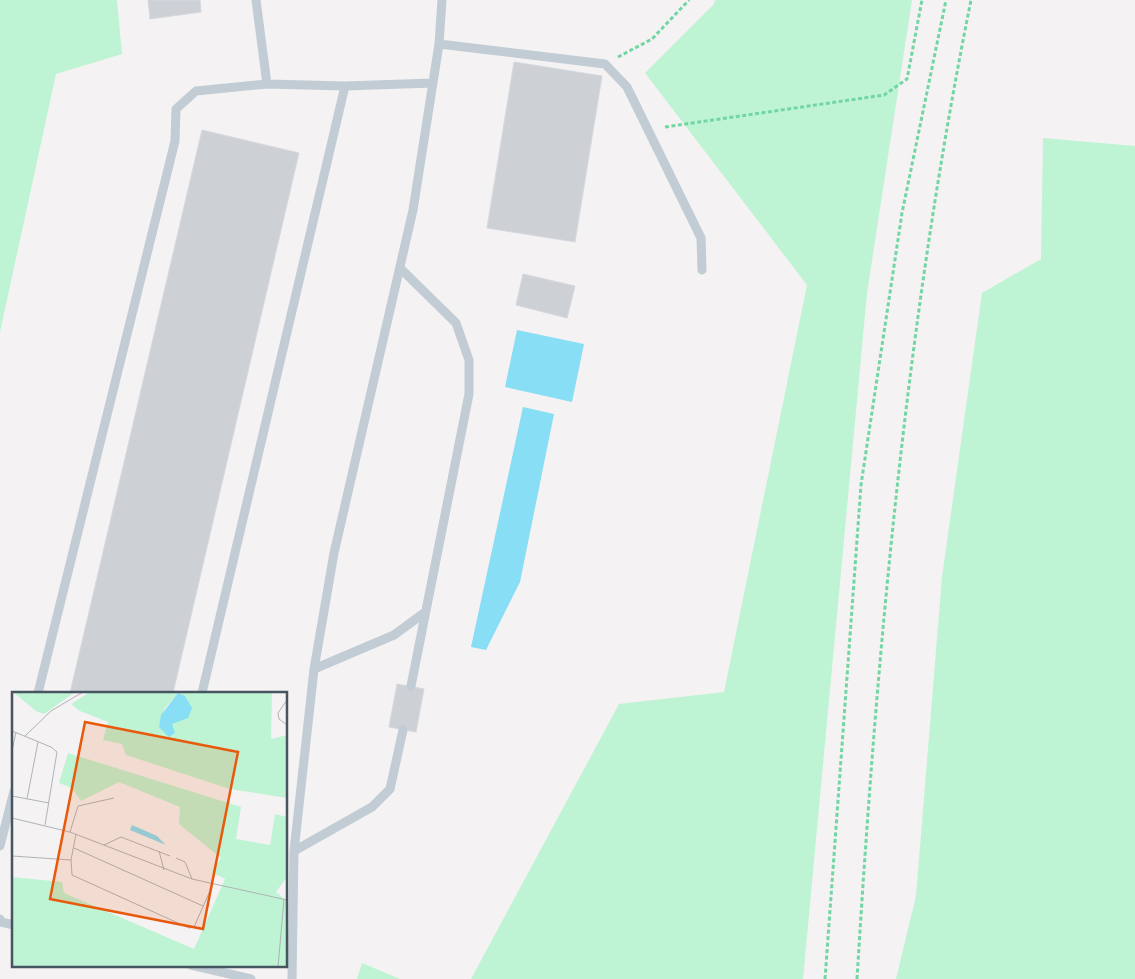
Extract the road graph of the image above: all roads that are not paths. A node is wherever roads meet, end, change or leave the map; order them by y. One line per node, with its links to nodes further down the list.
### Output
1 (256, 0): 5 (lane)
2 (442, 0): 3 (lane)
3 (439, 44): 4 (lane); 8 (lane)
4 (433, 83): 6 (lane); 7 (lane)
5 (268, 84): 6 (lane); 12 (lane)
6 (345, 86): 13 (lane)
7 (401, 270): 9 (lane); 10 (lane)
8 (702, 270)
9 (424, 613): 10 (lane); 11 (lane)
10 (314, 669): 17 (lane)
11 (411, 686)
12 (38, 692)
13 (202, 692)
14 (403, 730): 17 (lane)
15 (12, 799): 16 (lane)
16 (0, 846)
17 (294, 851): 22 (lane)
18 (0, 919): 19 (lane)
19 (12, 925)
20 (195, 966): 21 (lane)
21 (251, 979)
22 (292, 979)

